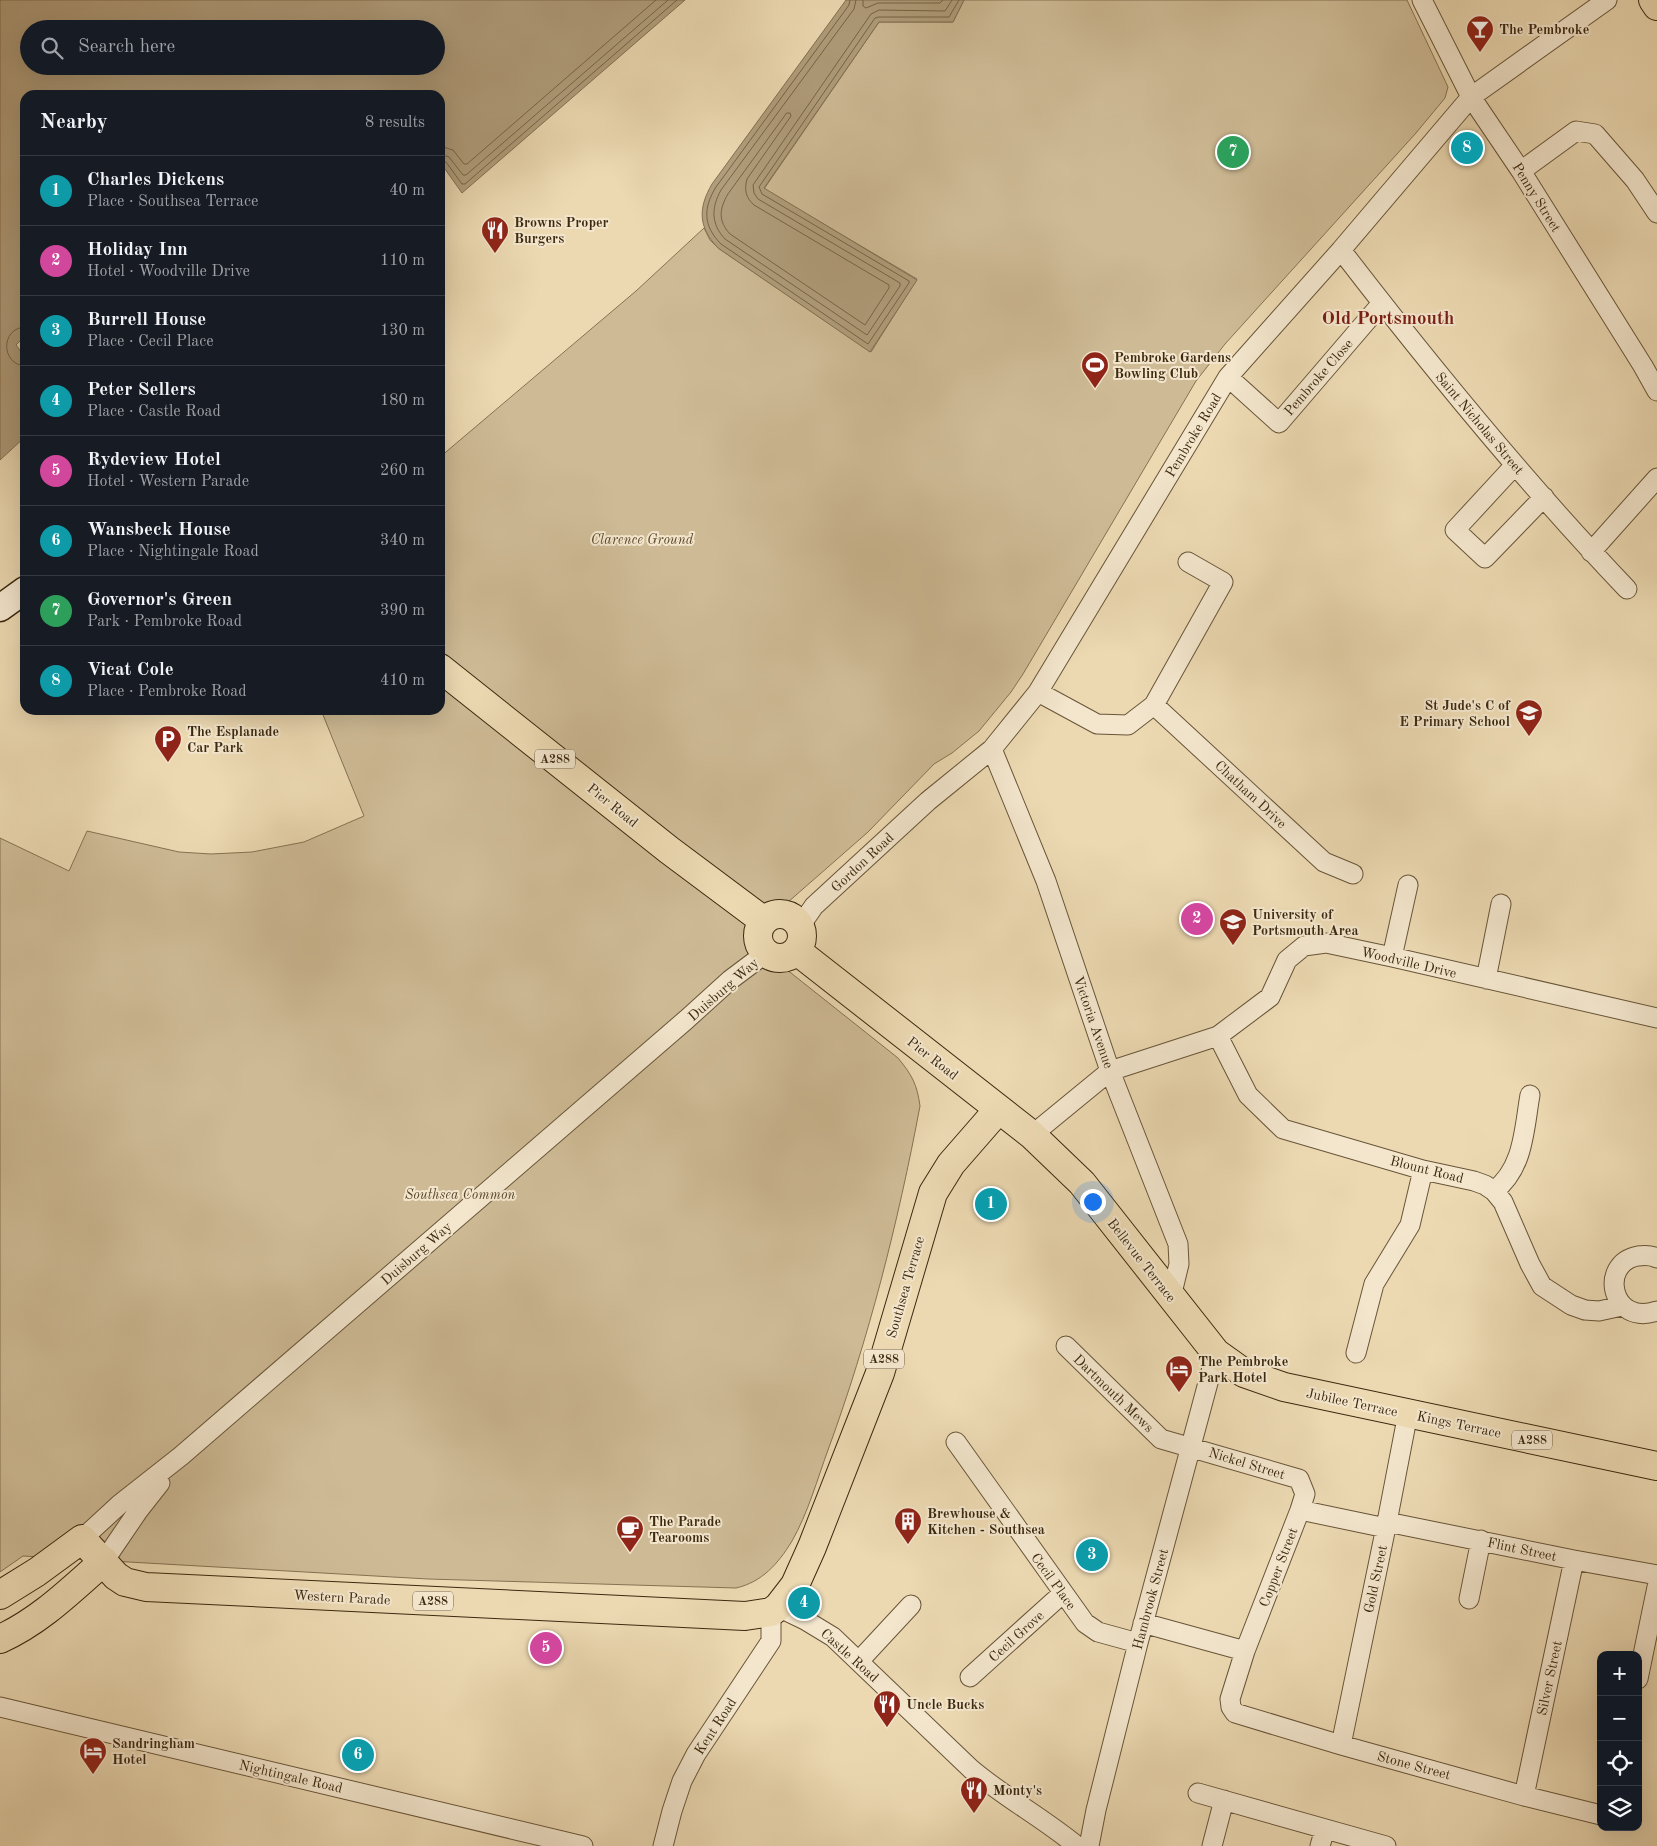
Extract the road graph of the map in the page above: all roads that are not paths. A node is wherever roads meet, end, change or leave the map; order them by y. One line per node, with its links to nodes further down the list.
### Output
1 (1422, 0): 5 (street, Penny Street)
2 (1607, 0): 5 (street, Pembroke Road)
3 (1653, 0): 4 (main road)
4 (1657, 6)
5 (1471, 97): 6 (street, Penny Street); 8 (street, Pembroke Road)
6 (1521, 171): 7 (street); 10 (street, Penny Street)
7 (1657, 213)
8 (1341, 250): 9 (street, Saint Nicholas Street); 11 (street, Pembroke Road)
9 (1382, 303): 11 (street, Pembroke Close); 13 (street, Saint Nicholas Street)
10 (1650, 362): 12 (street, Penny Street)
11 (1228, 377): 22 (street, Pembroke Road)
12 (1657, 391)
13 (1515, 465): 15 (street, Saint Nicholas Street); 15 (street)
14 (1657, 478): 16 (street)
15 (1544, 498): 16 (street, Saint Nicholas Street)
16 (1591, 552): 18 (street, Saint Nicholas Street)
17 (1188, 562): 23 (street)
18 (1627, 589)
19 (20, 594): 20 (street)
20 (0, 608)
21 (445, 672): 29 (main road, Pier Road / A288)
22 (1038, 692): 23 (street); 24 (street, Pembroke Road)
23 (1154, 705): 26 (street, Chatham Drive)
24 (992, 749): 25 (street, Pembroke Road); 36 (street, Victoria Avenue)
25 (928, 801): 30 (street, Gordon Road)
26 (1353, 874)
27 (1408, 885): 32 (street)
28 (1501, 904): 33 (street)
29 (764, 921): 30 (main road, A288); 31 (main road)
30 (799, 939): 31 (main road); 38 (main road, Pier Road / A288)
31 (766, 953): 52 (street, Duisburg Way)
32 (1392, 957): 33 (street, Woodville Drive); 35 (street, Woodville Drive)
33 (1486, 979): 34 (street, Woodville Drive)
34 (1657, 1018)
35 (1218, 1036): 36 (street, Woodville Drive); 40 (street, Blount Road)
36 (1110, 1071): 39 (street); 43 (street, Victoria Avenue)
37 (1530, 1095): 41 (street)
38 (998, 1110): 39 (main road, Bellevue Terrace / A288); 66 (main road, Southsea Terrace / A288)
39 (1032, 1135): 43 (main road, Bellevue Terrace / A288)
40 (1423, 1170): 41 (street, Blount Road); 48 (street)
41 (1494, 1191): 44 (street)
42 (1657, 1258): 44 (street)
43 (1171, 1297): 47 (main road, Bellevue Terrace / A288)
44 (1622, 1306): 45 (street)
45 (1657, 1312)
46 (1066, 1346): 51 (street, Dartmouth Mews)
47 (1216, 1352): 49 (main road, Jubilee Terrace / A288); 51 (street, Hambrook Street)
48 (1356, 1353)
49 (1408, 1413): 53 (main road, Kings Terrace / A288); 55 (street, Gold Street)
50 (956, 1442): 62 (street, Cecil Place)
51 (1191, 1446): 54 (street, Nickel Street); 67 (street, Hambrook Street)
52 (182, 1456): 56 (street, Duisburg Way); 59 (street, Duisburg Way)
53 (1657, 1466)
54 (1300, 1510): 55 (street, Copper Street); 70 (street, Copper Street)
55 (1386, 1525): 57 (street, Flint Street); 76 (street, Gold Street)
56 (82, 1539): 59 (main road, Western Parade / A288); 63 (main road)
57 (1481, 1540): 58 (street, Flint Street); 64 (street)
58 (1574, 1560): 60 (street, Flint Street); 78 (street, Silver Street)
59 (104, 1561): 66 (main road, Western Parade / A288); 68 (main road)
60 (1657, 1575)
61 (1657, 1587): 71 (street)
62 (1062, 1594): 69 (street, Cecil Place); 73 (street, Cecil Grove)
63 (0, 1595)
64 (1469, 1599)
65 (912, 1605): 72 (street)
66 (774, 1609): 72 (street, Castle Road); 83 (street, Kent Road)
67 (1143, 1624): 69 (street, Hambrook Street); 70 (street)
68 (0, 1639)
69 (1138, 1643): 85 (street, Hambrook Street)
70 (1245, 1651): 75 (street, Copper Street)
71 (1642, 1660)
72 (859, 1661): 84 (street, Castle Road)
73 (970, 1677)
74 (0, 1707): 82 (street, Nightingale Road)
75 (1232, 1707): 76 (street, Stone Street)
76 (1341, 1745): 78 (street, Stone Street)
77 (1198, 1793): 79 (street)
78 (1524, 1796): 80 (street, Stone Street)
79 (1224, 1800): 81 (street); 86 (street)
80 (1597, 1814)
81 (1323, 1837): 87 (street)
82 (582, 1846)
83 (663, 1846)
84 (1077, 1846)
85 (1089, 1846)
86 (1212, 1846)
87 (1386, 1846)

